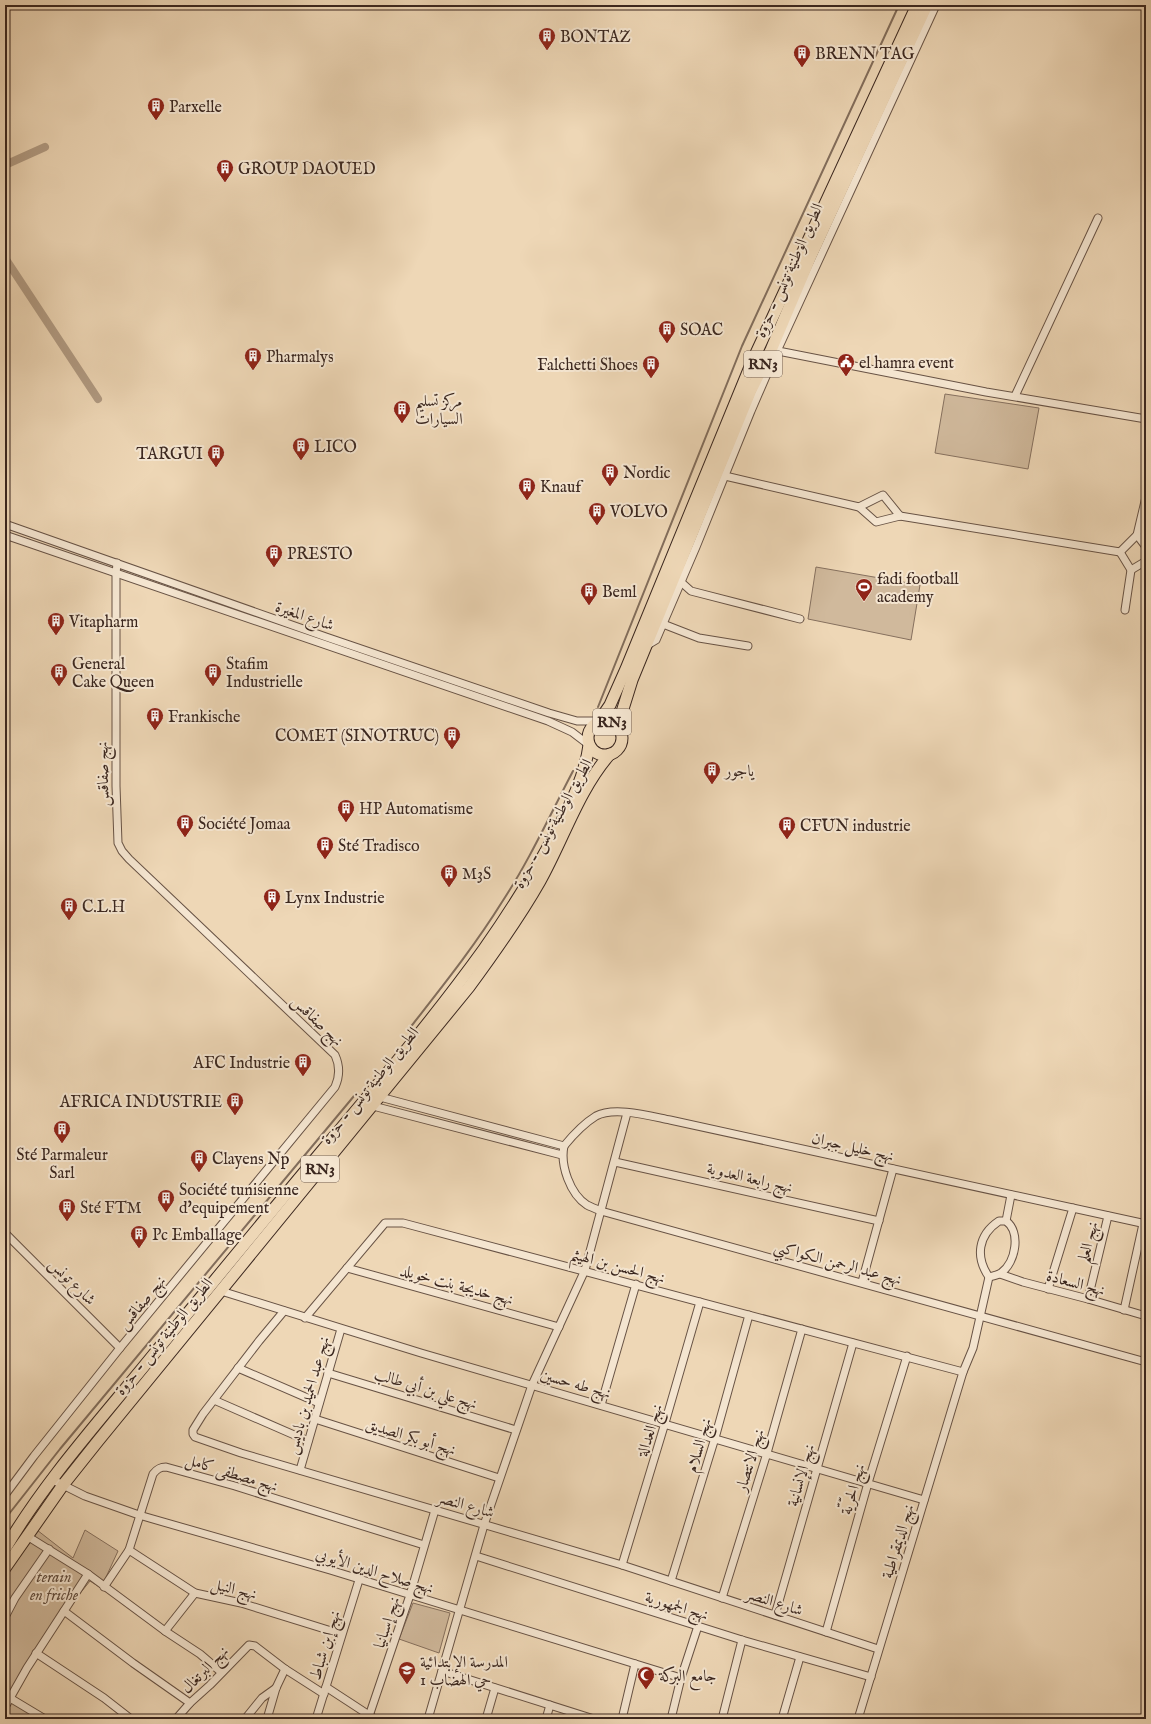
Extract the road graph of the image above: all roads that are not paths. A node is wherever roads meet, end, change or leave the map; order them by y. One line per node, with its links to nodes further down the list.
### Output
1 (917, 5): 27 (main road, الطريق الوطنية تونس - حزوة / RN3)
2 (927, 5): 5 (main road, الطريق الوطنية تونس - حزوة / RN3)
3 (936, 5): 5 (street)
4 (1098, 218): 6 (street)
5 (774, 350): 6 (street); 8 (street); 25 (main road, الطريق الوطنية تونس - حزوة / RN3)
6 (1015, 396): 7 (street)
7 (1146, 419)
8 (725, 476): 10 (street); 21 (street)
9 (1146, 497): 14 (street)
10 (859, 507): 11 (street); 11 (street)
11 (900, 516): 16 (street)
12 (5, 524): 18 (street, شارع المغيرة)
13 (5, 535): 20 (street, شارع المغيرة)
14 (1137, 535): 15 (street); 16 (street)
15 (1146, 547)
16 (1120, 552): 19 (street)
17 (1146, 561): 19 (street)
18 (117, 563): 20 (street, نهج صفاقس); 27 (street, شارع المغيرة)
19 (1131, 570): 22 (street)
20 (116, 574): 29 (street, شارع المغيرة); 65 (street, نهج صفاقس)
21 (681, 582): 23 (street); 24 (street)
22 (1125, 610)
23 (800, 619)
24 (663, 624): 25 (street); 26 (street)
25 (646, 646): 28 (main road, الطريق الوطنية تونس - حزوة / RN3)
26 (748, 646)
27 (598, 721): 28 (main road, RN3); 29 (main road, RN3)
28 (621, 730): 30 (main road, RN3)
29 (589, 745): 30 (main road, RN3); 84 (main road, الطريق الوطنية تونس - حزوة / RN3)
30 (610, 754): 31 (main road, الطريق الوطنية تونس - حزوة / RN3)
31 (377, 1102): 33 (street); 34 (street); 52 (main road, الطريق الوطنية تونس - حزوة / RN3)
32 (627, 1113): 33 (street, نهج خليل جبران); 35 (street); 36 (street, نهج خليل جبران)
33 (564, 1146): 34 (street, نهج عبد الرحمن الكواكبي)
34 (562, 1155): 39 (street, نهج عبد الرحمن الكواكبي)
35 (615, 1162): 39 (street); 42 (street, نهج رابعة العدوية)
36 (893, 1169): 37 (street, نهج خليل جبران); 42 (street)
37 (1011, 1195): 38 (street, نهج خليل جبران); 41 (street)
38 (1073, 1208): 40 (street, نهج خليل جبران); 51 (street)
39 (601, 1211): 46 (street); 49 (street, نهج عبد الرحمن الكواكبي)
40 (1108, 1216): 43 (street, نهج خليل جبران); 53 (street, نهج العلم)
41 (1006, 1220): 47 (street); 48 (street)
42 (879, 1221): 49 (street)
43 (1144, 1224): 55 (street)
44 (5, 1233): 65 (street, شارع تونس)
45 (347, 1268): 46 (street, نهج الحسن بن الهيثم); 60 (street, نهج الحسن بن الهيثم); 61 (street, نهج خديجة بنت خويلد)
46 (585, 1270): 50 (street, نهج الحسن بن الهيثم); 61 (street)
47 (1000, 1274): 48 (street); 51 (street, نهج السعادة)
48 (989, 1277): 58 (street, نهج الديمقراطية)
49 (862, 1282): 58 (street, نهج عبد الرحمن الكواكبي)
50 (636, 1284): 54 (street, نهج الحسن بن الهيثم); 74 (street)
51 (1048, 1289): 53 (street, نهج السعادة)
52 (221, 1291): 56 (street, نهج طه حسين); 84 (main road, الطريق الوطنية تونس - حزوة / RN3)
53 (1088, 1299): 55 (street, نهج السعادة)
54 (700, 1302): 57 (street, نهج الحسن بن الهيثم); 76 (street, نهج العدالة)
55 (1124, 1310): 59 (street, نهج السعادة)
56 (284, 1311): 60 (street, نهج طه حسين); 68 (street, شارع النصر)
57 (749, 1315): 63 (street, نهج الحسن بن الهيثم); 78 (street, نهج السلام)
58 (979, 1316): 67 (street, نهج عبد الرحمن الكواكبي); 69 (street, نهج الديمقراطية)
59 (1146, 1316)
60 (305, 1318): 62 (street, نهج طه حسين)
61 (560, 1327): 71 (street)
62 (341, 1329): 70 (street, نهج عبد الحميد بن باديس); 71 (street, نهج طه حسين)
63 (802, 1329): 64 (street, نهج الحسن بن الهيثم); 80 (street, نهج الانتصار)
64 (854, 1343): 66 (street, نهج الحسن بن الهيثم); 81 (street, نهج الإنسانية)
65 (120, 1348): 86 (street, نهج صفاقس)
66 (907, 1356): 69 (street, نهج الحسن بن الهيثم); 85 (street, نهج الحرّيّة)
67 (1146, 1362)
68 (238, 1368): 72 (street, شارع النصر); 73 (street)
69 (963, 1372): 87 (street, نهج الديمقراطية)
70 (328, 1373): 73 (street, نهج عبد الحميد بن باديس); 77 (street, نهج علي بن أبي طالب)
71 (532, 1385): 74 (street, نهج طه حسين); 77 (street)
72 (214, 1400): 79 (street); 82 (street, شارع النصر)
73 (319, 1403): 75 (street, نهج عبد الحميد بن باديس)
74 (601, 1405): 76 (street, نهج طه حسين)
75 (315, 1420): 79 (street, نهج عبد الحميد بن باديس); 83 (street, نهج أبو بكر الصديق)
76 (666, 1423): 78 (street, نهج طه حسين); 97 (street, نهج العدالة)
77 (516, 1430): 83 (street)
78 (715, 1438): 80 (street, نهج طه حسين); 101 (street, نهج السلام)
79 (308, 1441): 82 (street, نهج عبد الحميد بن باديس)
80 (766, 1453): 81 (street, نهج طه حسين); 105 (street, نهج الانتصار)
81 (817, 1467): 85 (street, نهج طه حسين); 108 (street, نهج الإنسانية)
82 (300, 1470): 88 (street, شارع النصر)
83 (499, 1478): 90 (street)
84 (58, 1483): 89 (street, نهج صلاح الدين الأيوبي); 91 (main road, الطريق الوطنية تونس - حزوة / RN3); 94 (main road, الطريق الوطنية تونس - حزوة / RN3)
85 (868, 1483): 87 (street, نهج طه حسين); 112 (street, نهج الحرّيّة)
86 (5, 1495)
87 (924, 1500): 115 (street, نهج الديمقراطية)
88 (435, 1510): 90 (street, شارع النصر); 92 (street, نهج إسبانيا)
89 (139, 1515): 92 (street, نهج مصطفى كامل); 95 (street, نهج مصطفى كامل); 100 (street, نهج صلاح الدين الأيوبي)
90 (484, 1525): 96 (street); 97 (street, شارع النصر)
91 (27, 1536): 93 (street); 98 (main road, الطريق الوطنية تونس - حزوة / RN3)
92 (424, 1545): 104 (street, نهج إسبانيا)
93 (49, 1549): 99 (street); 109 (street)
94 (5, 1550)
95 (129, 1550): 102 (street, نهج مصطفى كامل); 103 (street, نهج النيل)
96 (476, 1556): 106 (street); 110 (street, نهج الجمهورية)
97 (622, 1565): 101 (street, شارع النصر)
98 (5, 1568)
99 (88, 1574): 102 (street); 107 (street)
100 (359, 1580): 104 (street, نهج صلاح الدين الأيوبي); 113 (street, نهج إبن شباط)
101 (672, 1581): 105 (street, شارع النصر)
102 (104, 1587): 111 (street)
103 (195, 1593): 111 (street); 113 (street, نهج النيل)
104 (410, 1595): 106 (street, نهج صلاح الدين الأيوبي); 131 (street, نهج إسبانيا)
105 (722, 1598): 108 (street, شارع النصر)
106 (460, 1610): 118 (street, نهج صلاح الدين الأيوبي); 120 (street)
107 (64, 1611): 116 (street); 128 (street)
108 (775, 1615): 112 (street, شارع النصر)
109 (5, 1617)
110 (698, 1626): 114 (street, نهج الجمهورية); 123 (street)
111 (165, 1631): 121 (street)
112 (826, 1632): 115 (street, شارع النصر)
113 (341, 1634): 126 (street, نهج إبن شباط)
114 (742, 1640): 117 (street, نهج الجمهورية); 144 (street)
115 (878, 1650): 122 (street, نهج الديمقراطية)
116 (36, 1653): 127 (street); 133 (street)
117 (800, 1656): 122 (street, نهج الجمهورية); 145 (street)
118 (635, 1664): 123 (street, نهج صلاح الدين الأيوبي); 142 (street)
119 (285, 1669): 121 (street, نهج البرتغال); 124 (street); 126 (street)
120 (442, 1671): 125 (street); 138 (street)
121 (221, 1672): 128 (street, نهج البرتغال)
122 (871, 1677): 146 (street, نهج الديمقراطية)
123 (681, 1678): 143 (street)
124 (276, 1688): 135 (street); 136 (street)
125 (495, 1688): 129 (street); 139 (street)
126 (325, 1690): 131 (street); 137 (street, نهج إبن شباط)
127 (7, 1696): 130 (street); 132 (street)
128 (190, 1702): 134 (street, نهج البرتغال)
129 (550, 1705): 140 (street); 141 (street)
130 (5, 1707)
131 (371, 1718)
132 (45, 1719)
133 (131, 1719)
134 (176, 1719)
135 (245, 1719)
136 (267, 1719)
137 (316, 1719)
138 (428, 1719)
139 (486, 1719)
140 (546, 1719)
141 (594, 1719)
142 (622, 1719)
143 (671, 1719)
144 (722, 1719)
145 (782, 1719)
146 (858, 1719)

